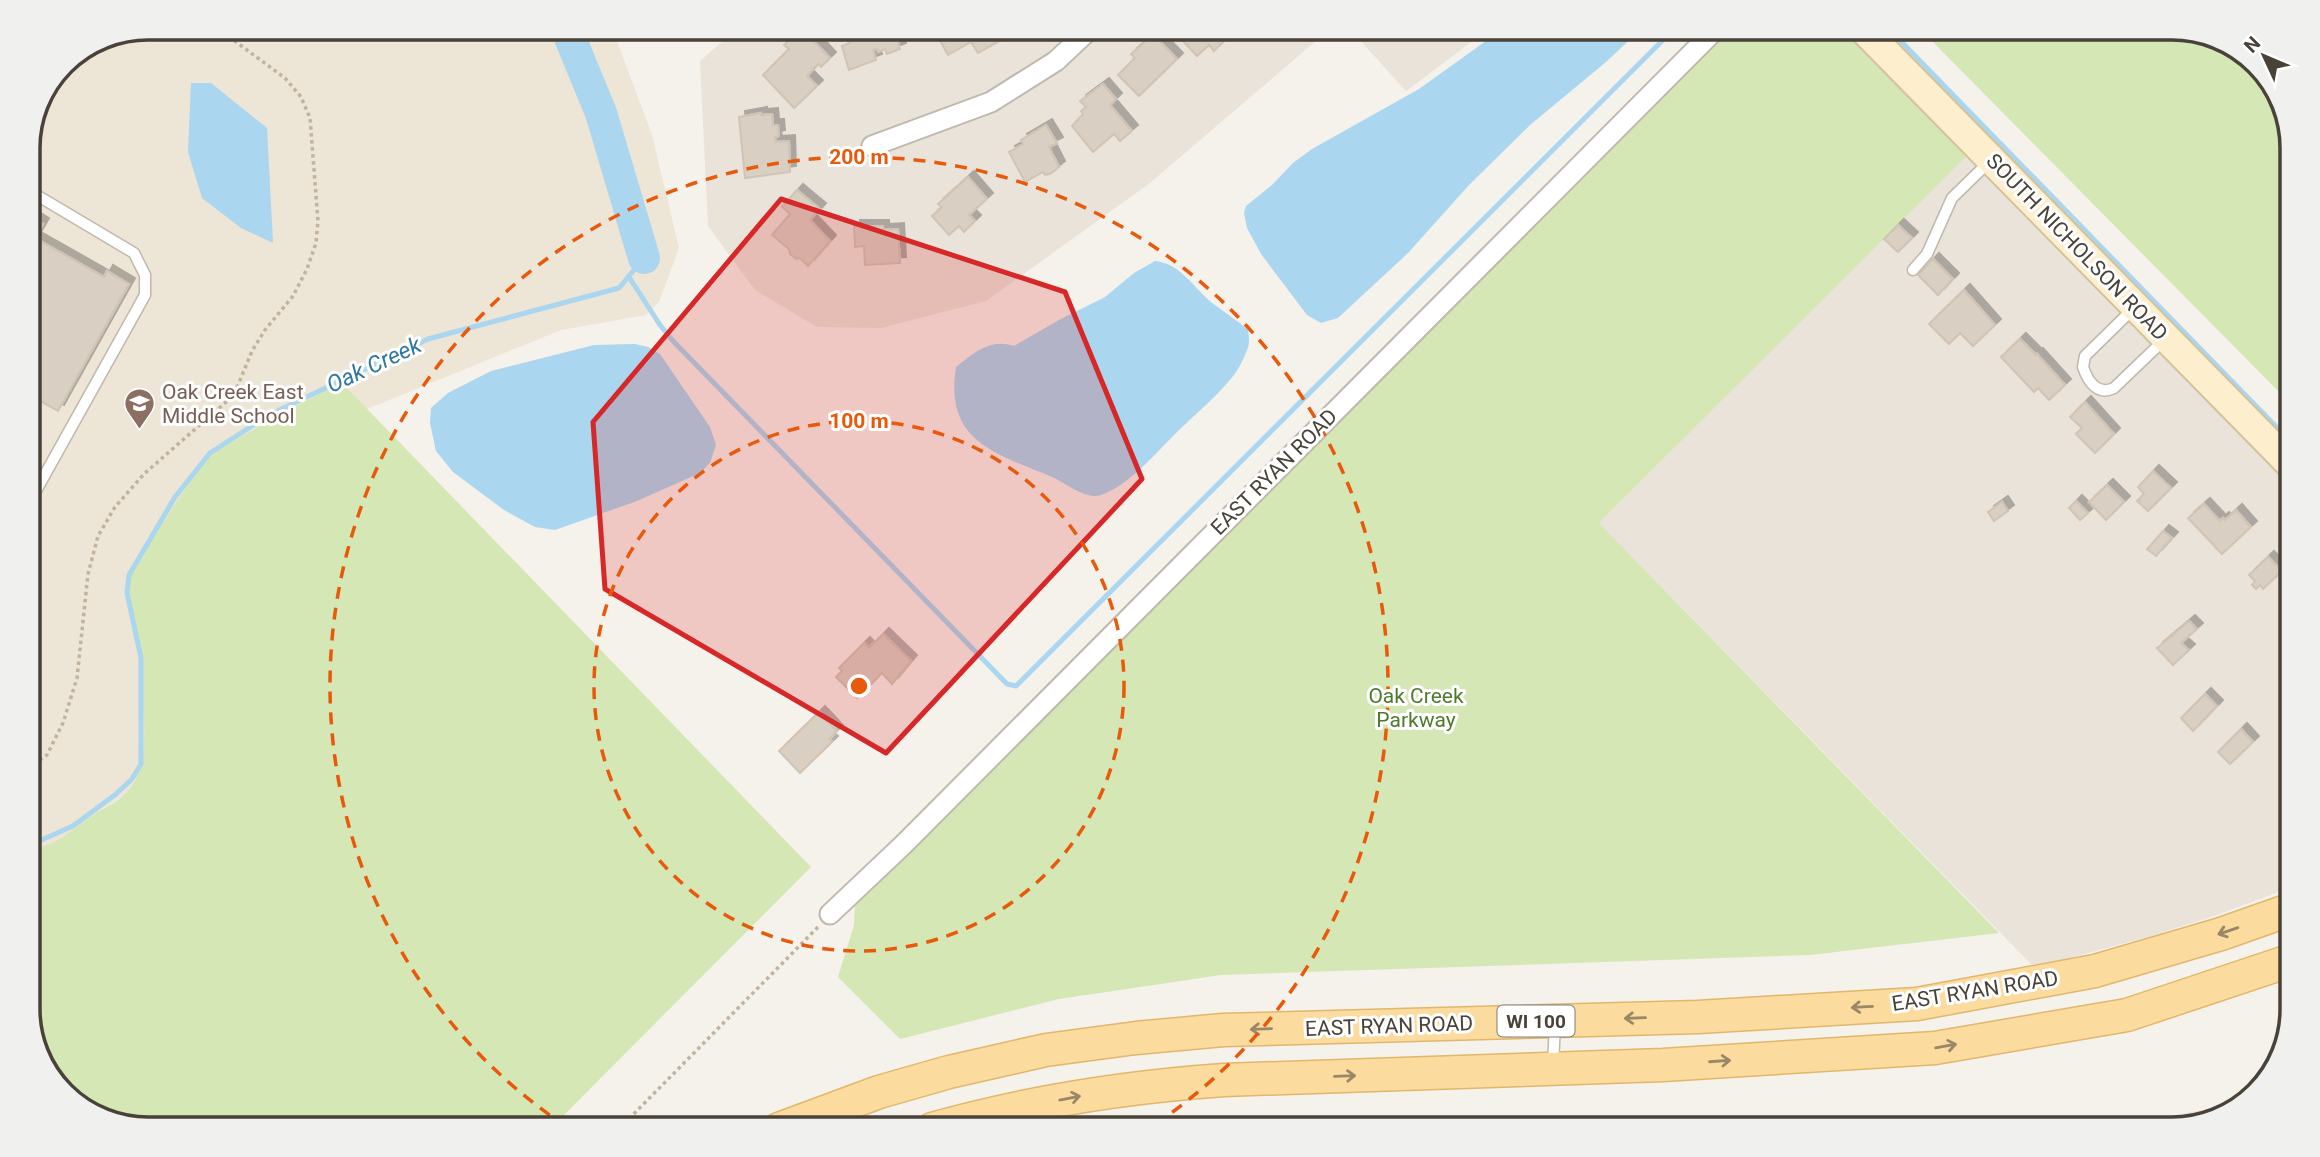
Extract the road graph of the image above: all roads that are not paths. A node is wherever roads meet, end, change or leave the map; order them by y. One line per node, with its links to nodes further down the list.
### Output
1 (1078, 40): 4 (street)
2 (1705, 40): 13 (street, EAST RYAN ROAD)
3 (1874, 40): 5 (street, SOUTH NICHOLSON ROAD)
4 (872, 146)
5 (1991, 160): 7 (lane); 8 (street, SOUTH NICHOLSON ROAD)
6 (40, 197): 11 (lane)
7 (1913, 270)
8 (2135, 307): 9 (street, SOUTH NICHOLSON ROAD); 9 (lane)
9 (2166, 338): 10 (street, SOUTH NICHOLSON ROAD)
10 (2280, 454)
11 (40, 483)
12 (2280, 913): 17 (main road, EAST RYAN ROAD / WI 100, one-way to 17)
13 (830, 914)
14 (2280, 949): 16 (main road)
15 (2280, 964): 16 (main road)
16 (2203, 990): 18 (main road, one-way to 16)
17 (1556, 1021): 18 (lane); 19 (main road, EAST RYAN ROAD / WI 100, one-way to 19)
18 (1553, 1069): 20 (main road, one-way to 18)
19 (811, 1117)
20 (975, 1117)

